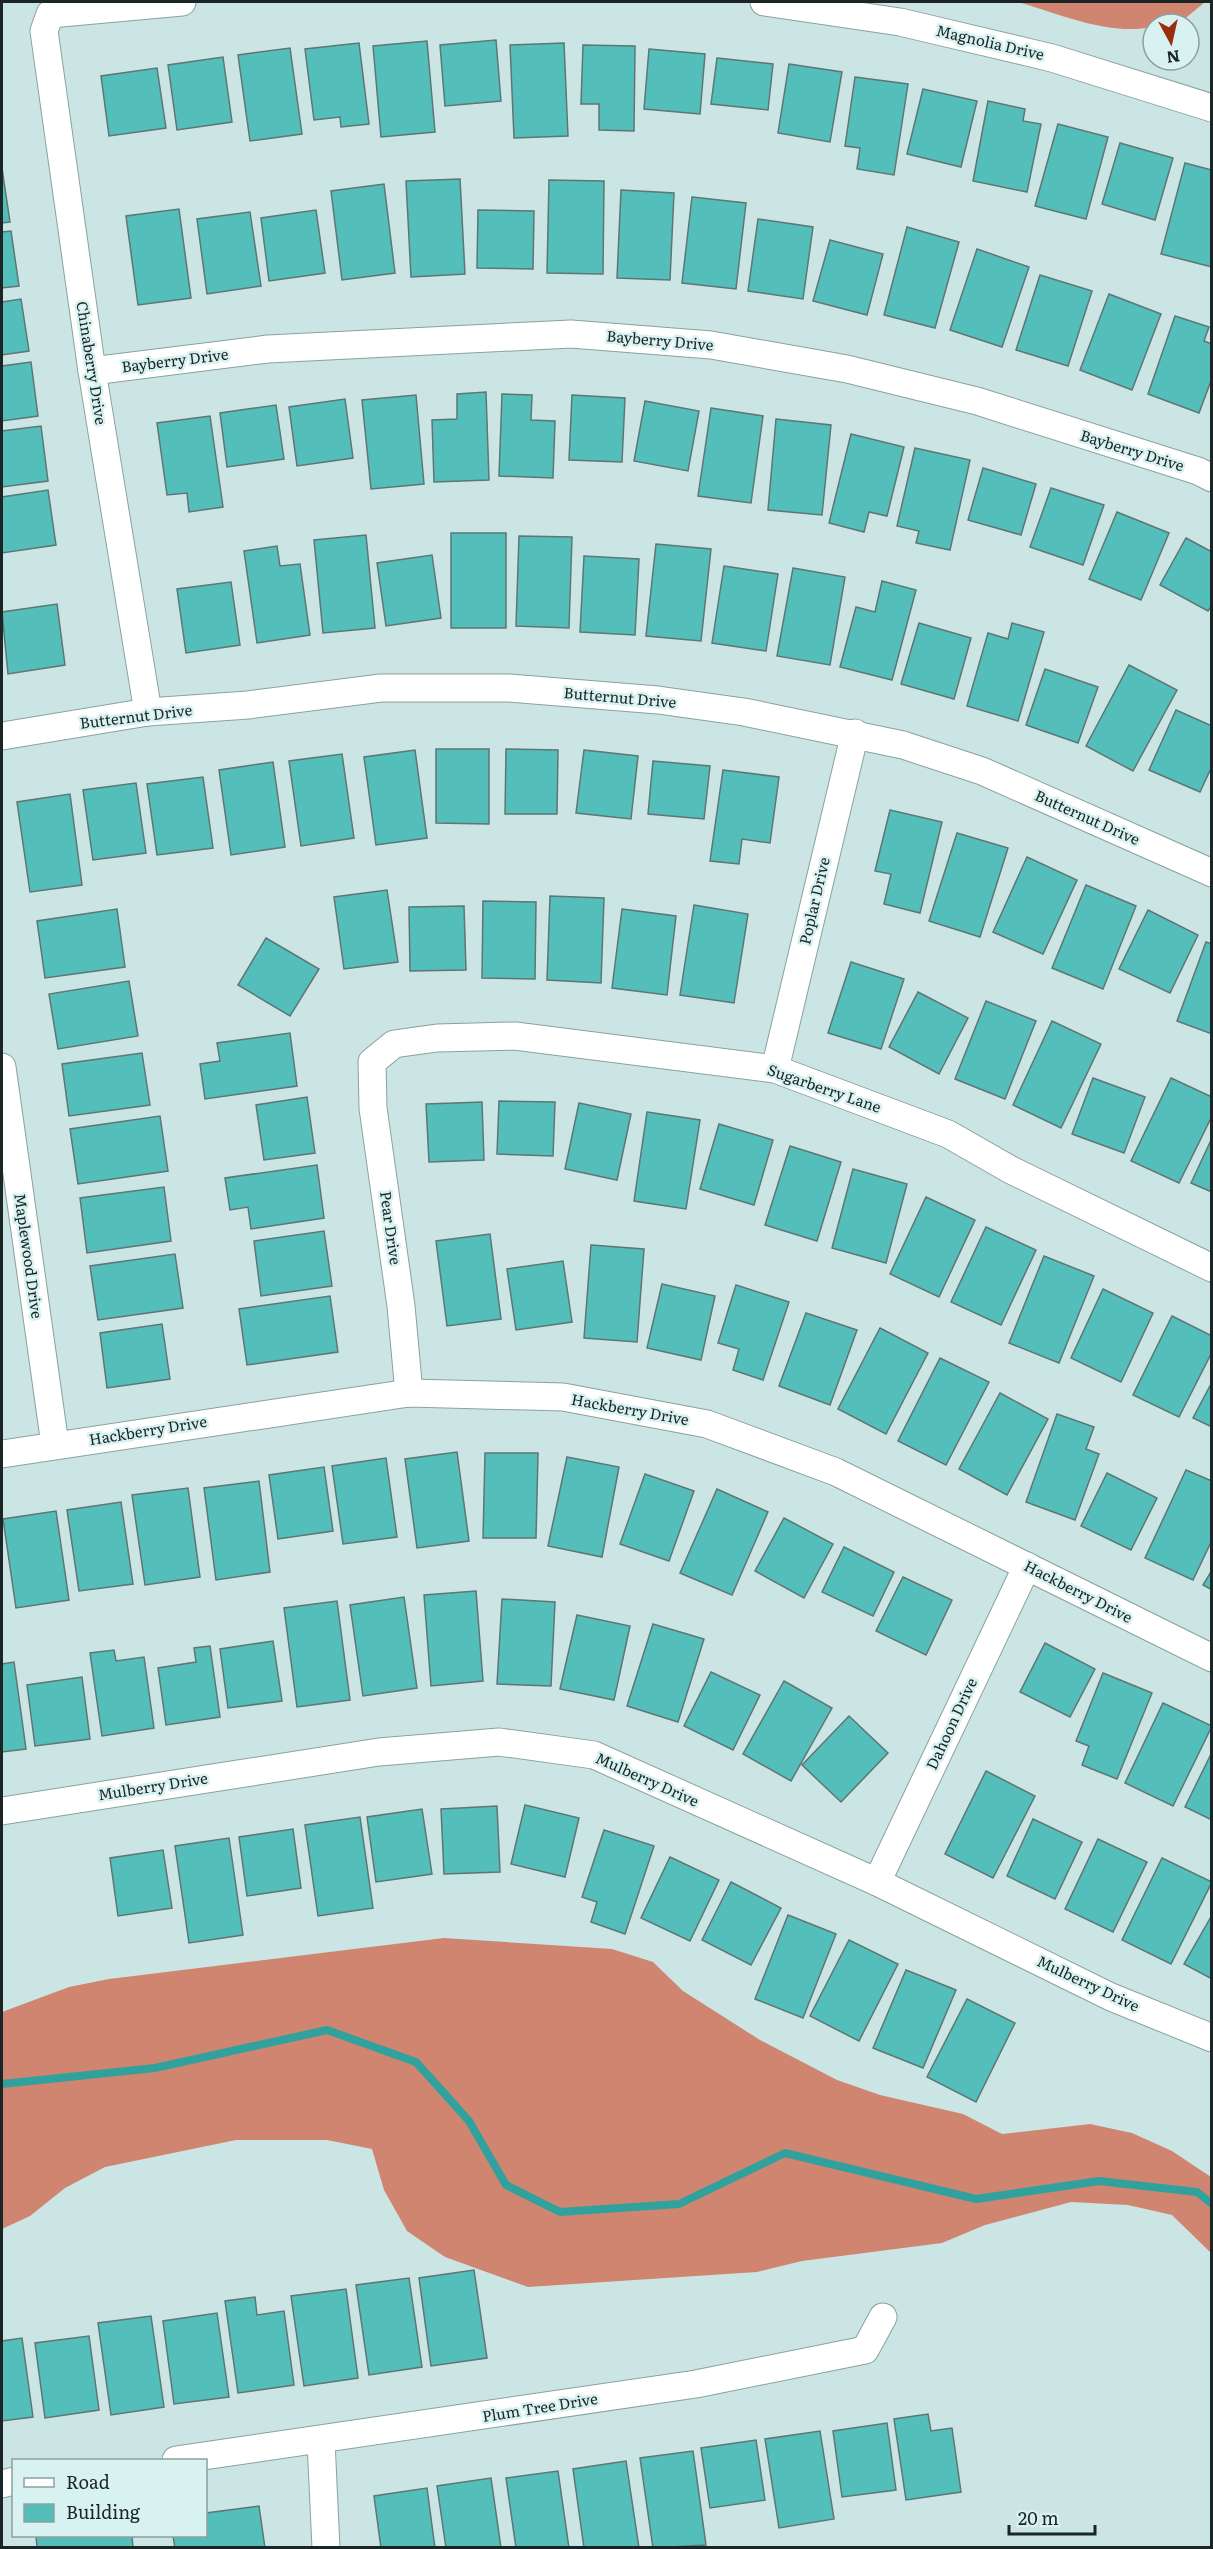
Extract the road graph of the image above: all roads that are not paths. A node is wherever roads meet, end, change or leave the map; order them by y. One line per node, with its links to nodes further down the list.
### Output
1 (182, 2): 4 (street, Chinaberry Drive)
2 (764, 2): 3 (street, Magnolia Drive)
3 (1212, 108)
4 (92, 371): 5 (street, Bayberry Drive); 6 (street, Chinaberry Drive)
5 (1212, 478)
6 (148, 712): 7 (street, Butternut Drive); 8 (street, Butternut Drive)
7 (855, 733): 9 (street, Butternut Drive); 12 (street, Poplar Drive)
8 (2, 736)
9 (1212, 873)
10 (372, 1062): 12 (street, Sugarberry Lane); 14 (street, Pear Drive)
11 (2, 1067): 15 (street, Maplewood Drive)
12 (775, 1069): 13 (street, Sugarberry Lane)
13 (1212, 1268)
14 (409, 1393): 15 (street, Hackberry Drive); 17 (street, Hackberry Drive)
15 (55, 1445): 16 (street, Hackberry Drive)
16 (2, 1454)
17 (1027, 1566): 18 (street, Hackberry Drive); 20 (street, Dahoon Drive)
18 (1212, 1658)
19 (2, 1810): 20 (street, Mulberry Drive)
20 (877, 1882): 21 (street, Mulberry Drive)
21 (1212, 2038)
22 (883, 2318): 23 (street, Plum Tree Drive)
23 (321, 2441): 24 (street, Plum Tree Drive); 25 (street)
24 (184, 2459)
25 (326, 2547)

